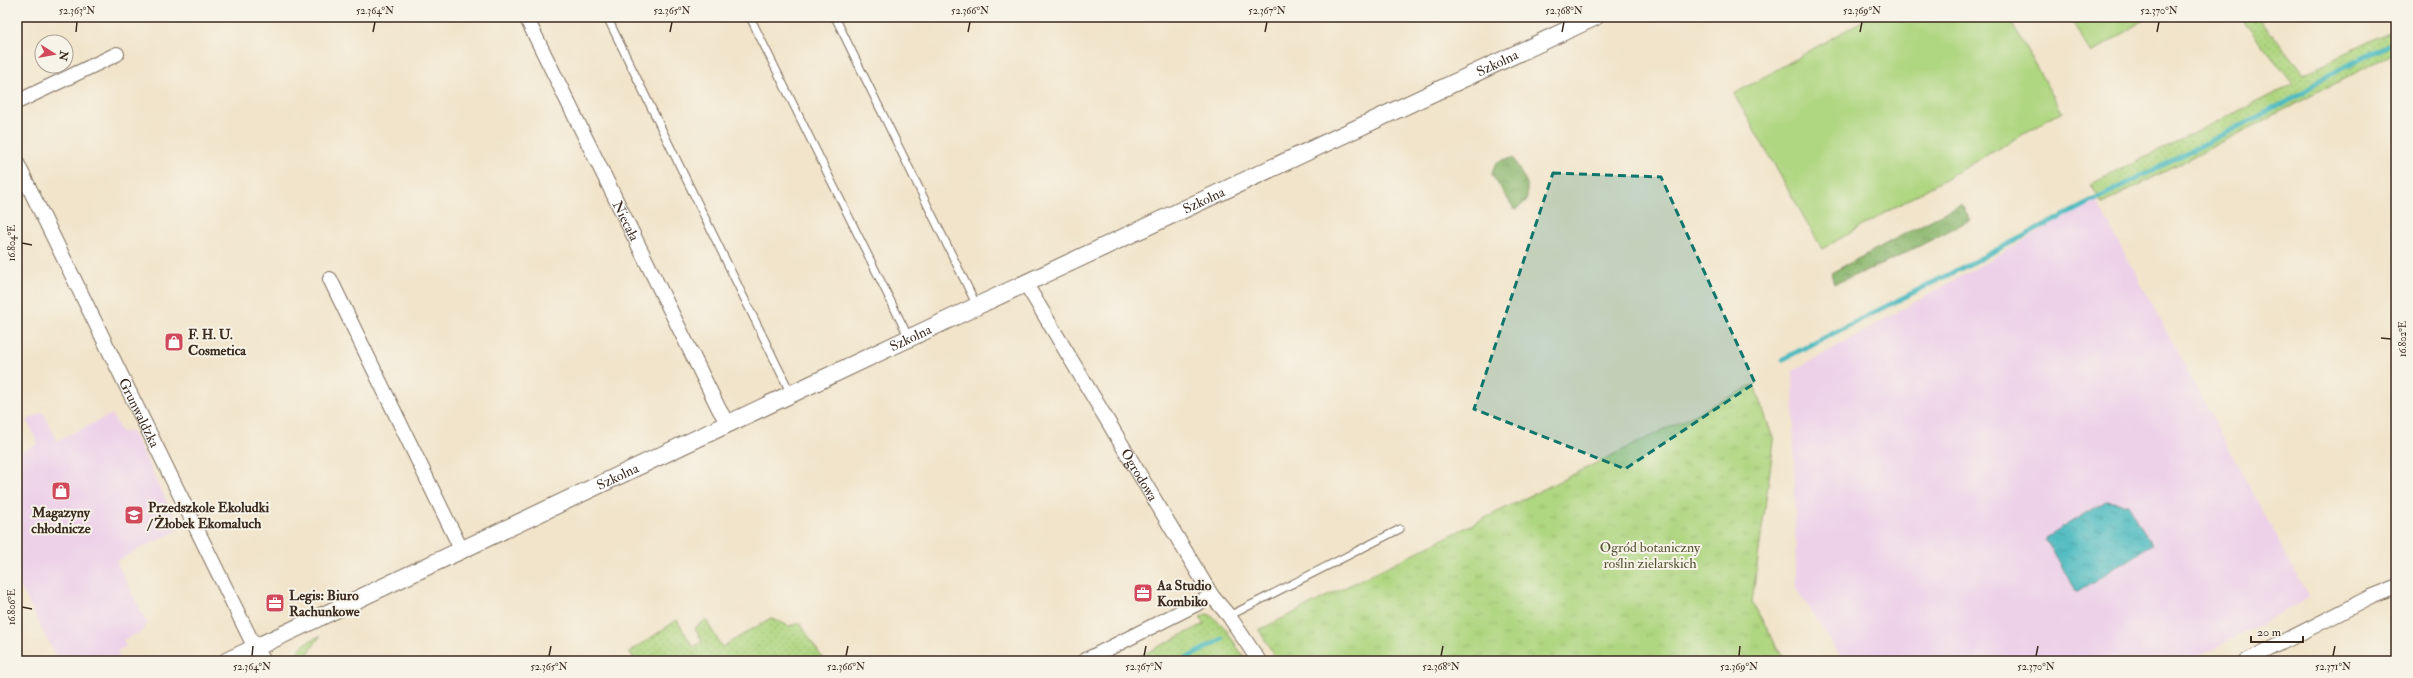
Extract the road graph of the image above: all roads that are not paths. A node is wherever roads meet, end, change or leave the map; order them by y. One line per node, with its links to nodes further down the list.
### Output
1 (526, 17): 14 (street, Niecała)
2 (607, 17): 13 (lane)
3 (750, 17): 12 (lane)
4 (835, 17): 11 (lane)
5 (1595, 17): 10 (street, Szkolna)
6 (117, 54): 7 (street)
7 (17, 102)
8 (17, 163): 20 (street, Grunwaldzka)
9 (330, 279): 16 (street)
10 (1026, 284): 11 (street, Szkolna); 18 (street, Ogrodowa)
11 (977, 306): 12 (street, Szkolna)
12 (910, 339): 13 (street, Szkolna)
13 (792, 395): 14 (street, Szkolna)
14 (728, 424): 16 (street, Szkolna)
15 (1400, 529): 19 (lane)
16 (462, 551): 20 (street, Szkolna)
17 (2396, 587): 24 (street)
18 (1212, 596): 19 (street, Ogrodowa); 22 (street)
19 (1229, 616): 23 (street, Ogrodowa)
20 (259, 654): 21 (street, Szkolna)
21 (227, 661)
22 (1084, 661)
23 (1260, 661)
24 (2246, 661)

